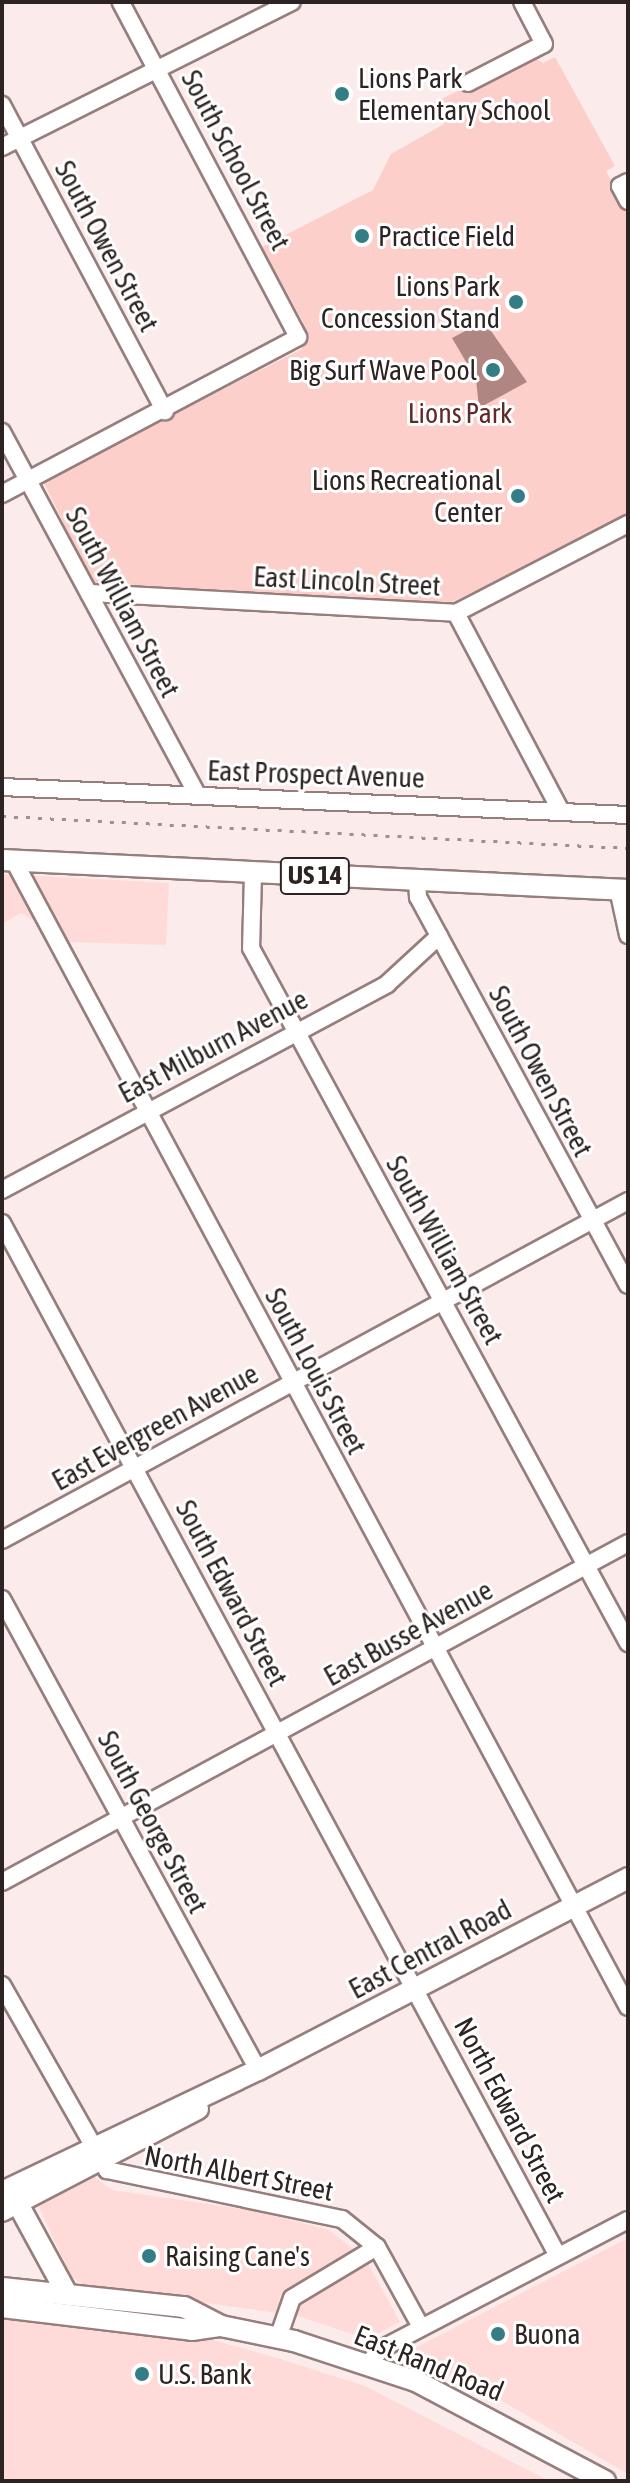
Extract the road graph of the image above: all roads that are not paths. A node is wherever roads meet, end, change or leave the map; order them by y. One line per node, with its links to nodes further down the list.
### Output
1 (121, 2): 4 (street, South School Street)
2 (292, 2): 4 (street)
3 (522, 2): 5 (street)
4 (157, 69): 7 (street); 9 (street, South School Street)
5 (468, 83)
6 (2, 105): 7 (street, South Owen Street)
7 (20, 138): 8 (street); 9 (street, South Owen Street)
8 (2, 147)
9 (165, 411): 11 (street)
10 (2, 432): 11 (street, South William Street)
11 (28, 481): 12 (street); 14 (street, South William Street)
12 (2, 494)
13 (627, 526): 15 (street, East Lincoln Street)
14 (89, 593): 15 (street, East Lincoln Street); 17 (street, South William Street)
15 (456, 613): 18 (street)
16 (2, 787): 17 (street, East Prospect Avenue)
17 (198, 796): 18 (street, East Prospect Avenue)
18 (561, 811): 19 (street, East Prospect Avenue)
19 (628, 815)
20 (8, 860): 21 (main road, US 14); 27 (street, South Louis Street)
21 (253, 874): 22 (main road, US 14); 26 (street, South William Street)
22 (417, 879): 23 (main road, US 14); 25 (street, South Owen Street)
23 (623, 889): 24 (street)
24 (628, 935)
25 (439, 936): 26 (street, East Milburn Avenue); 30 (street, South Owen Street)
26 (295, 1031): 27 (street, East Milburn Avenue); 33 (street, South William Street)
27 (145, 1112): 28 (street, East Milburn Avenue); 34 (street, South Louis Street)
28 (2, 1190)
29 (628, 1201): 30 (street, East Evergreen Avenue)
30 (593, 1220): 32 (street, South Owen Street); 33 (street, East Evergreen Avenue)
31 (2, 1223): 35 (street, South Edward Street)
32 (628, 1285)
33 (443, 1301): 34 (street, East Evergreen Avenue); 38 (street, South William Street)
34 (292, 1382): 35 (street, East Evergreen Avenue); 41 (street, South Louis Street)
35 (135, 1467): 36 (street, East Evergreen Avenue); 42 (street, South Edward Street)
36 (2, 1540)
37 (628, 1543): 38 (street, East Busse Avenue)
38 (587, 1566): 40 (street, South William Street); 41 (street, East Busse Avenue)
39 (2, 1599): 43 (street, South George Street)
40 (628, 1643)
41 (435, 1647): 42 (street, East Busse Avenue); 46 (street, South Louis Street)
42 (279, 1734): 43 (street, East Busse Avenue); 48 (street, South Edward Street)
43 (121, 1819): 45 (street, East Busse Avenue); 50 (street, South George Street)
44 (628, 1878): 46 (main road, East Central Road)
45 (2, 1882)
46 (575, 1906): 48 (main road, East Central Road); 49 (street, South Louis Street)
47 (2, 1985): 51 (street)
48 (417, 1988): 50 (main road, East Central Road); 56 (street, North Edward Street)
49 (628, 2007)
50 (258, 2070): 51 (main road, East Central Road)
51 (94, 2154): 52 (main road, East Central Road); 55 (street, North Albert Street)
52 (8, 2192): 53 (main road, East Central Road); 58 (main road)
53 (2, 2211)
54 (628, 2220): 56 (street)
55 (377, 2247): 61 (street, North Albert Street); 62 (street)
56 (558, 2256): 61 (street)
57 (2, 2288): 58 (main road, East Rand Road)
58 (67, 2294): 60 (main road, East Rand Road)
59 (2, 2307): 60 (main road, East Rand Road)
60 (221, 2326): 62 (main road, East Rand Road)
61 (421, 2327): 63 (street)
62 (278, 2338): 63 (main road, East Rand Road)
63 (367, 2364): 64 (main road, East Rand Road)
64 (605, 2481)

